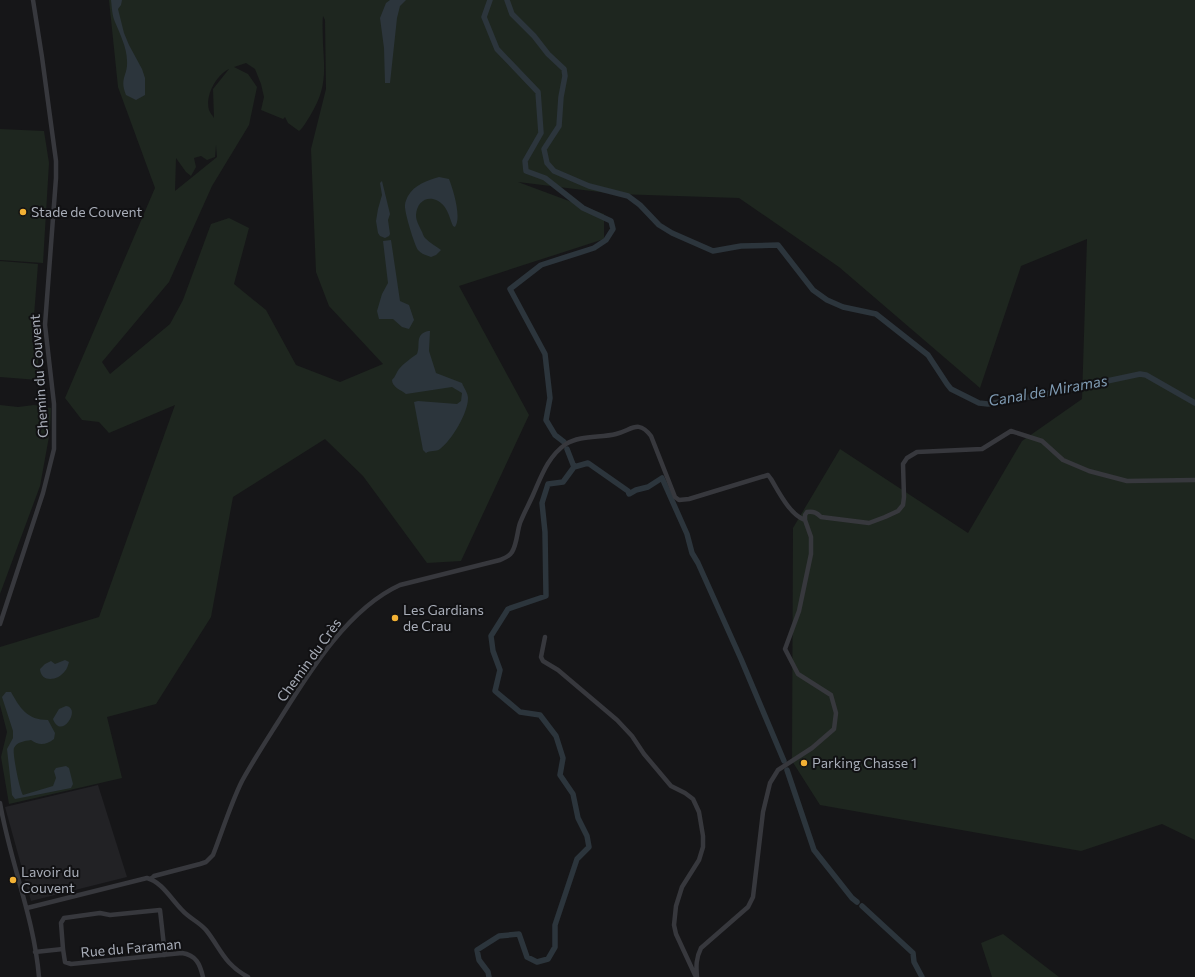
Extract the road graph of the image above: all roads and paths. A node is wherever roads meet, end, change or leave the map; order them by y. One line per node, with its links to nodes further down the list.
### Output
1 (33, 0): 4 (street, Chemin du Couvent)
2 (1195, 480): 3 (street)
3 (805, 520): 7 (street, Chemin du Crès); 17 (street)
4 (0, 624)
5 (545, 637): 17 (street)
6 (0, 803): 8 (street)
7 (151, 879): 8 (street); 12 (street)
8 (27, 908): 10 (street)
9 (63, 948): 10 (street, Rue du Faraman); 11 (street, Rue du Faraman); 11 (street)
10 (35, 952): 13 (street)
11 (165, 955): 14 (street, Rue du Faraman)
12 (238, 972): 15 (street); 16 (street)
13 (39, 977)
14 (203, 977)
15 (236, 977)
16 (248, 977)
17 (697, 977)

